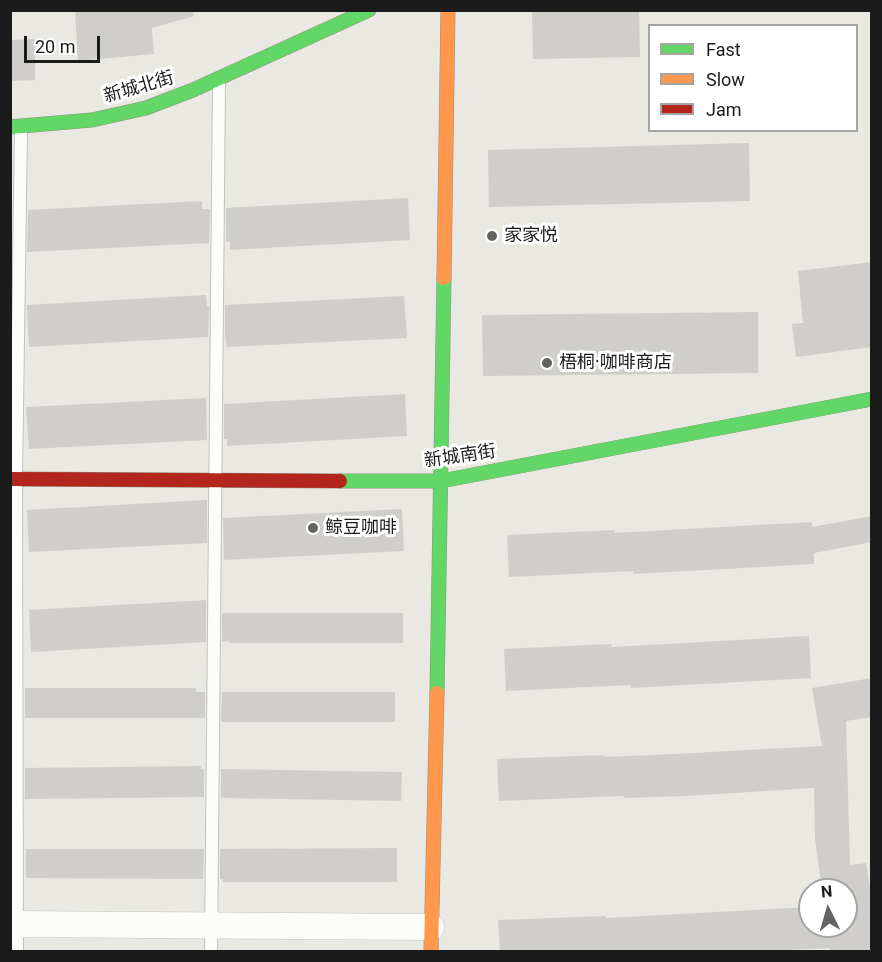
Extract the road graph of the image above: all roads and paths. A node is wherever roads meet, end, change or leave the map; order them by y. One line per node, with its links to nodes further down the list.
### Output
1 (369, 10): 3 (street, 新城北街)
2 (448, 10): 8 (street)
3 (219, 78): 4 (street, 新城北街); 7 (lane)
4 (16, 127): 6 (lane)
5 (872, 399): 8 (street, 新城南街)
6 (13, 479): 7 (street, 新城南街); 9 (lane)
7 (216, 480): 8 (street, 新城南街); 10 (lane)
8 (441, 481): 11 (street)
9 (14, 924): 10 (street); 12 (lane)
10 (211, 939): 11 (street)
11 (431, 939)
12 (17, 951)

